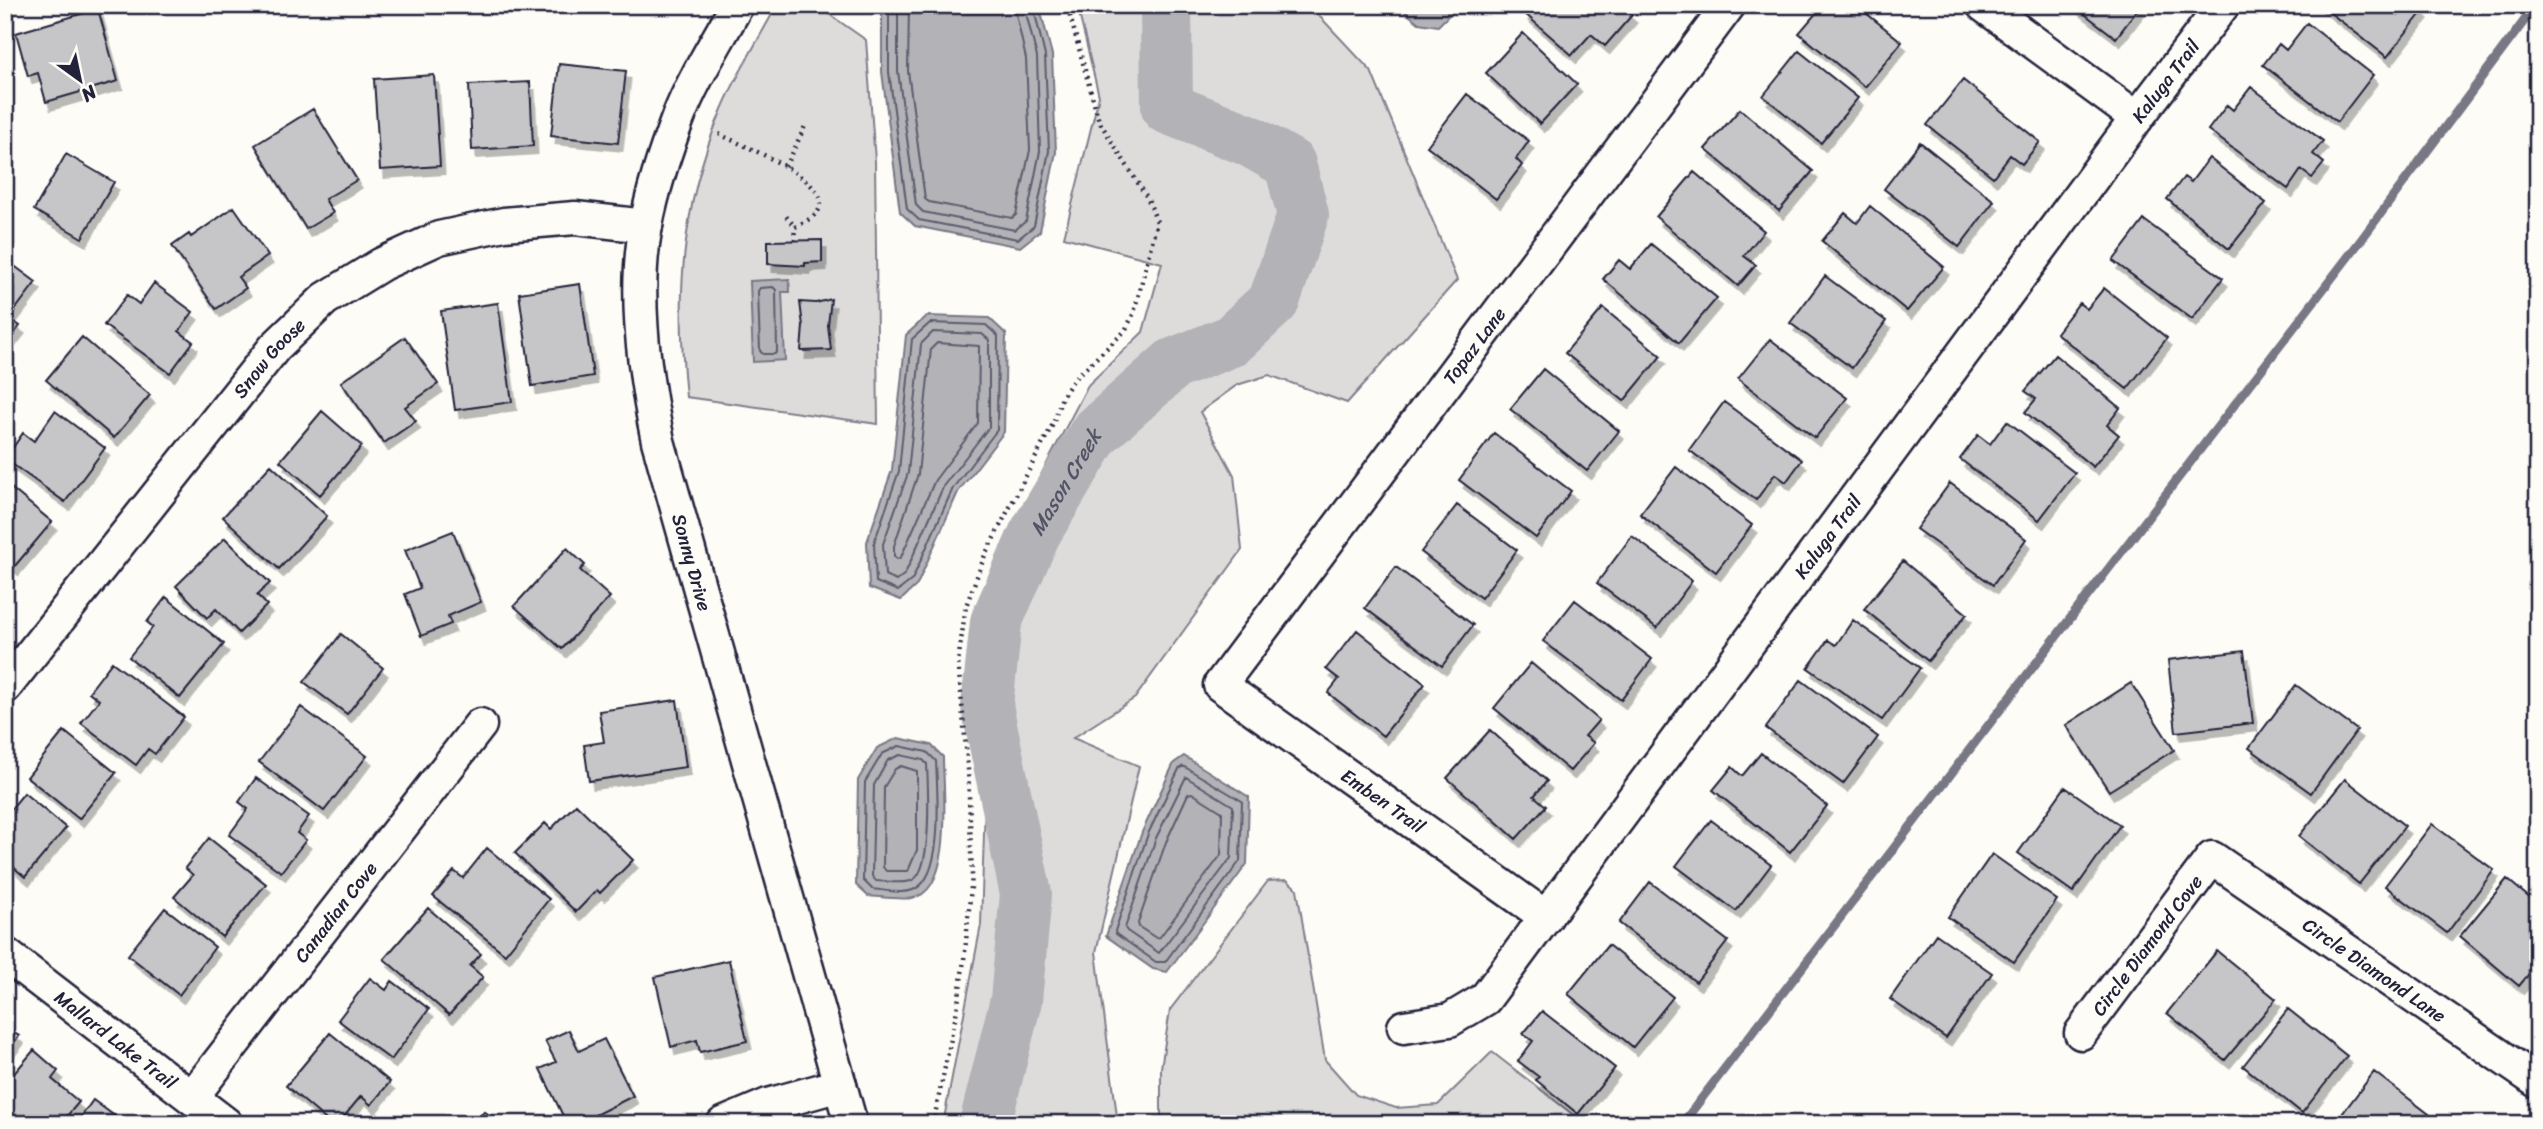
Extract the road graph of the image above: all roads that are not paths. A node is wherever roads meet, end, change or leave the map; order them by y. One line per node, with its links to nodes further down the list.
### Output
1 (737, 5): 6 (street, Sonny Drive)
2 (1729, 5): 7 (street, Topaz Lane)
3 (1983, 5): 5 (street)
4 (2223, 5): 5 (street, Kaluga Trail)
5 (2137, 118): 11 (street, Kaluga Trail)
6 (646, 226): 8 (street, Snow Goose); 16 (street, Sonny Drive)
7 (1220, 685): 11 (street, Emben Trail)
8 (5, 687)
9 (480, 725): 17 (street, Canadian Cove)
10 (2212, 858): 14 (street, Circle Diamond Cove); 15 (street, Circle Diamond Lane)
11 (1546, 917): 13 (street, Kaluga Trail)
12 (5, 954): 17 (street, Mallard Lake Trail)
13 (1404, 1027)
14 (2081, 1033)
15 (2538, 1083)
16 (840, 1085): 19 (street); 20 (street, Sonny Drive)
17 (192, 1097): 18 (street, Mallard Lake Trail)
18 (226, 1124)
19 (723, 1124)
20 (850, 1124)

